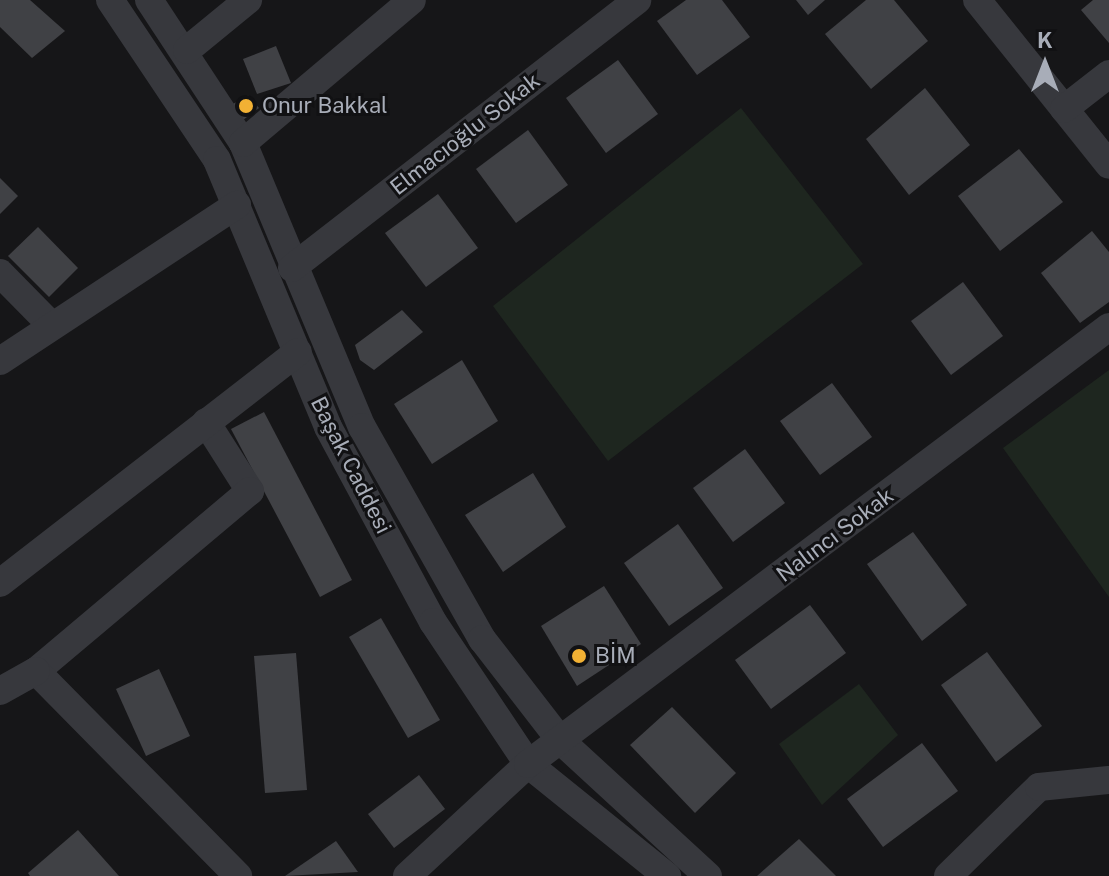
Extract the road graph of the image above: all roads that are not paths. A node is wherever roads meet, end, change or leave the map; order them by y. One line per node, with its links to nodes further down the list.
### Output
1 (110, 0): 12 (street, Başak Caddesi)
2 (149, 0): 7 (street, Başak Caddesi)
3 (248, 0): 7 (street)
4 (412, 0): 10 (street)
5 (637, 0): 13 (street, Elmacıoğlu Sokak)
6 (977, 0): 9 (street)
7 (187, 50): 10 (street, Başak Caddesi)
8 (1109, 74): 9 (street)
9 (1064, 109): 11 (street)
10 (243, 143): 13 (street, Başak Caddesi)
11 (1109, 165)
12 (237, 205): 15 (street); 17 (street, Başak Caddesi)
13 (292, 268): 23 (street, Başak Caddesi)
14 (0, 273): 15 (street)
15 (52, 326): 18 (street)
16 (1109, 327): 23 (street, Nalıncı Sokak)
17 (298, 352): 19 (street); 24 (street, Başak Caddesi)
18 (0, 361)
19 (206, 422): 20 (street); 21 (street)
20 (0, 583)
21 (36, 671): 22 (street); 26 (street)
22 (0, 691)
23 (560, 740): 24 (street, Nalıncı Sokak); 29 (street, Başak Caddesi)
24 (528, 764): 27 (street, Nalıncı Sokak); 28 (street, Başak Caddesi)
25 (1109, 780): 30 (street)
26 (238, 876)
27 (407, 876)
28 (667, 876)
29 (708, 876)
30 (948, 876)

